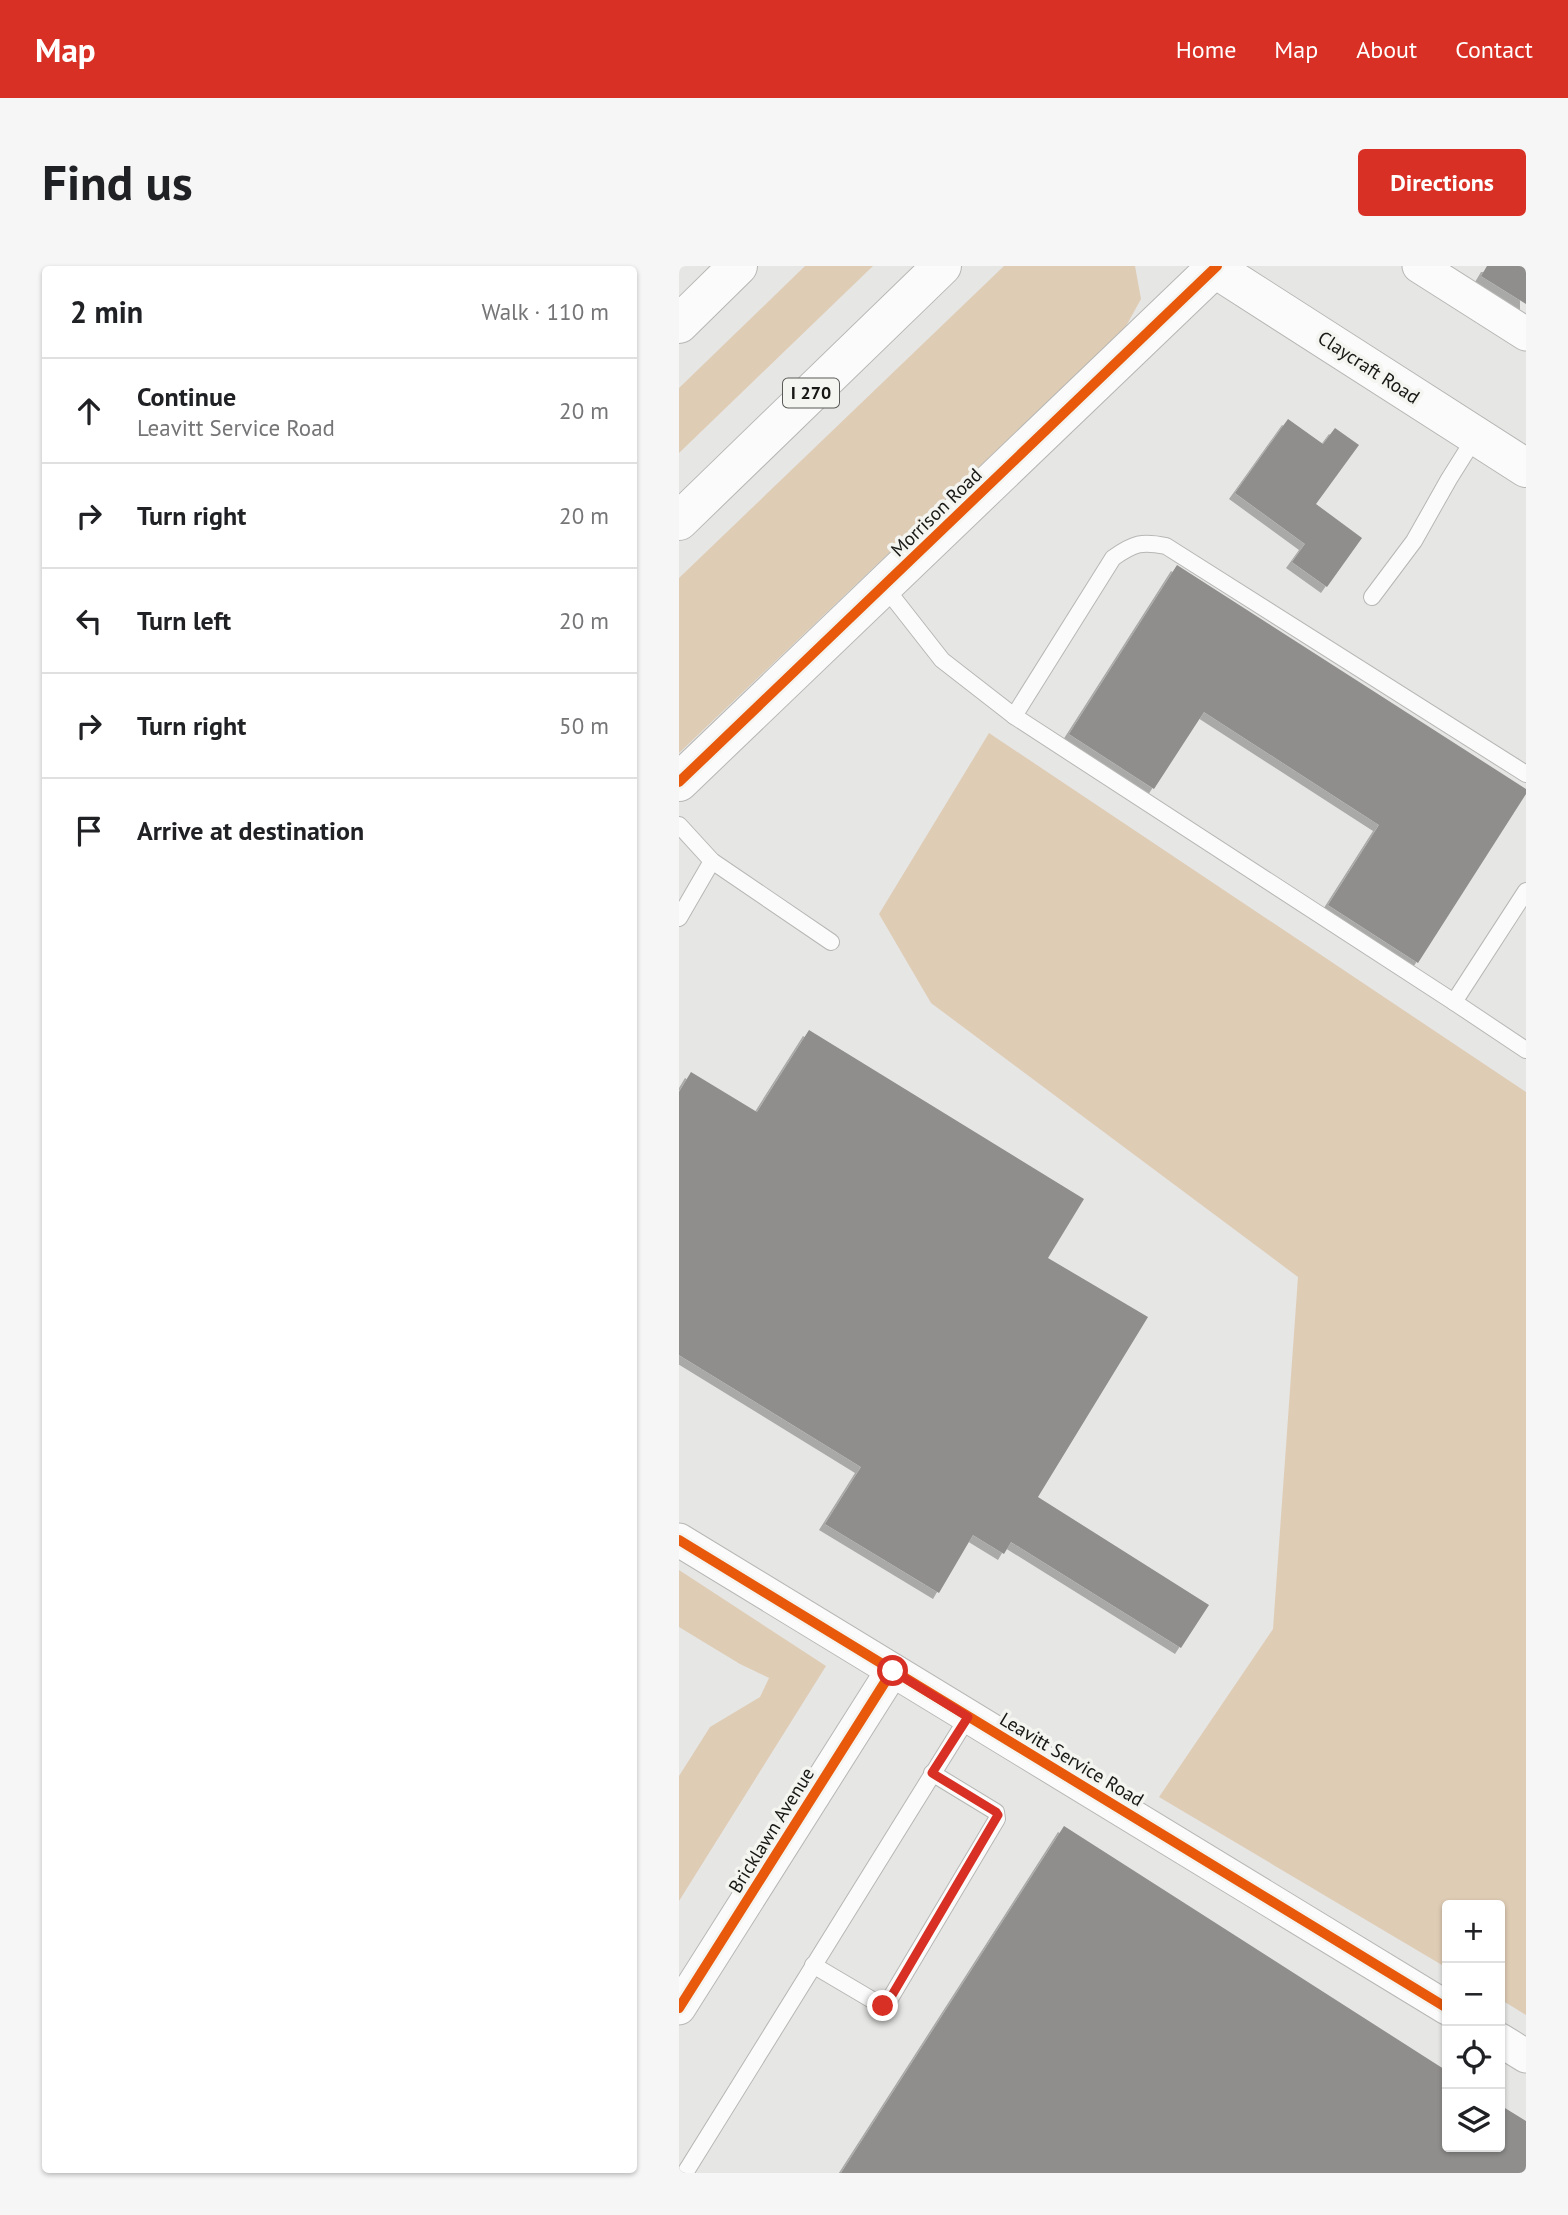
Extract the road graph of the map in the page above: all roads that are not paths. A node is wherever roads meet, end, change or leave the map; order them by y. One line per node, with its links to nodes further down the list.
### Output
1 (738, 266): 5 (main road)
2 (942, 266): 9 (main road, I 270)
3 (1214, 267): 7 (main road, Claycraft Road); 10 (main road, Morrison Road)
4 (1441, 271): 6 (street)
5 (679, 324)
6 (1526, 334)
7 (1476, 436): 8 (main road, Claycraft Road); 11 (lane)
8 (1526, 468)
9 (679, 521)
10 (884, 586): 12 (lane); 14 (main road, Morrison Road)
11 (1372, 597)
12 (1014, 716): 13 (lane); 20 (lane)
13 (1526, 774)
14 (679, 782)
15 (679, 825): 16 (lane)
16 (712, 862): 18 (lane); 19 (lane)
17 (1526, 891): 20 (lane)
18 (679, 918)
19 (831, 942)
20 (1454, 1002): 21 (lane)
21 (1526, 1050)
22 (679, 1540): 23 (street, Leavitt Service Road)
23 (893, 1671): 24 (street, Leavitt Service Road); 28 (street, Bricklawn Avenue)
24 (968, 1717): 25 (lane); 27 (street, Leavitt Service Road)
25 (932, 1773): 26 (lane); 26 (lane)
26 (813, 1965): 31 (lane)
27 (1442, 2005)
28 (679, 2008)
29 (1505, 2043): 30 (street)
30 (1526, 2056)
31 (685, 2173)

